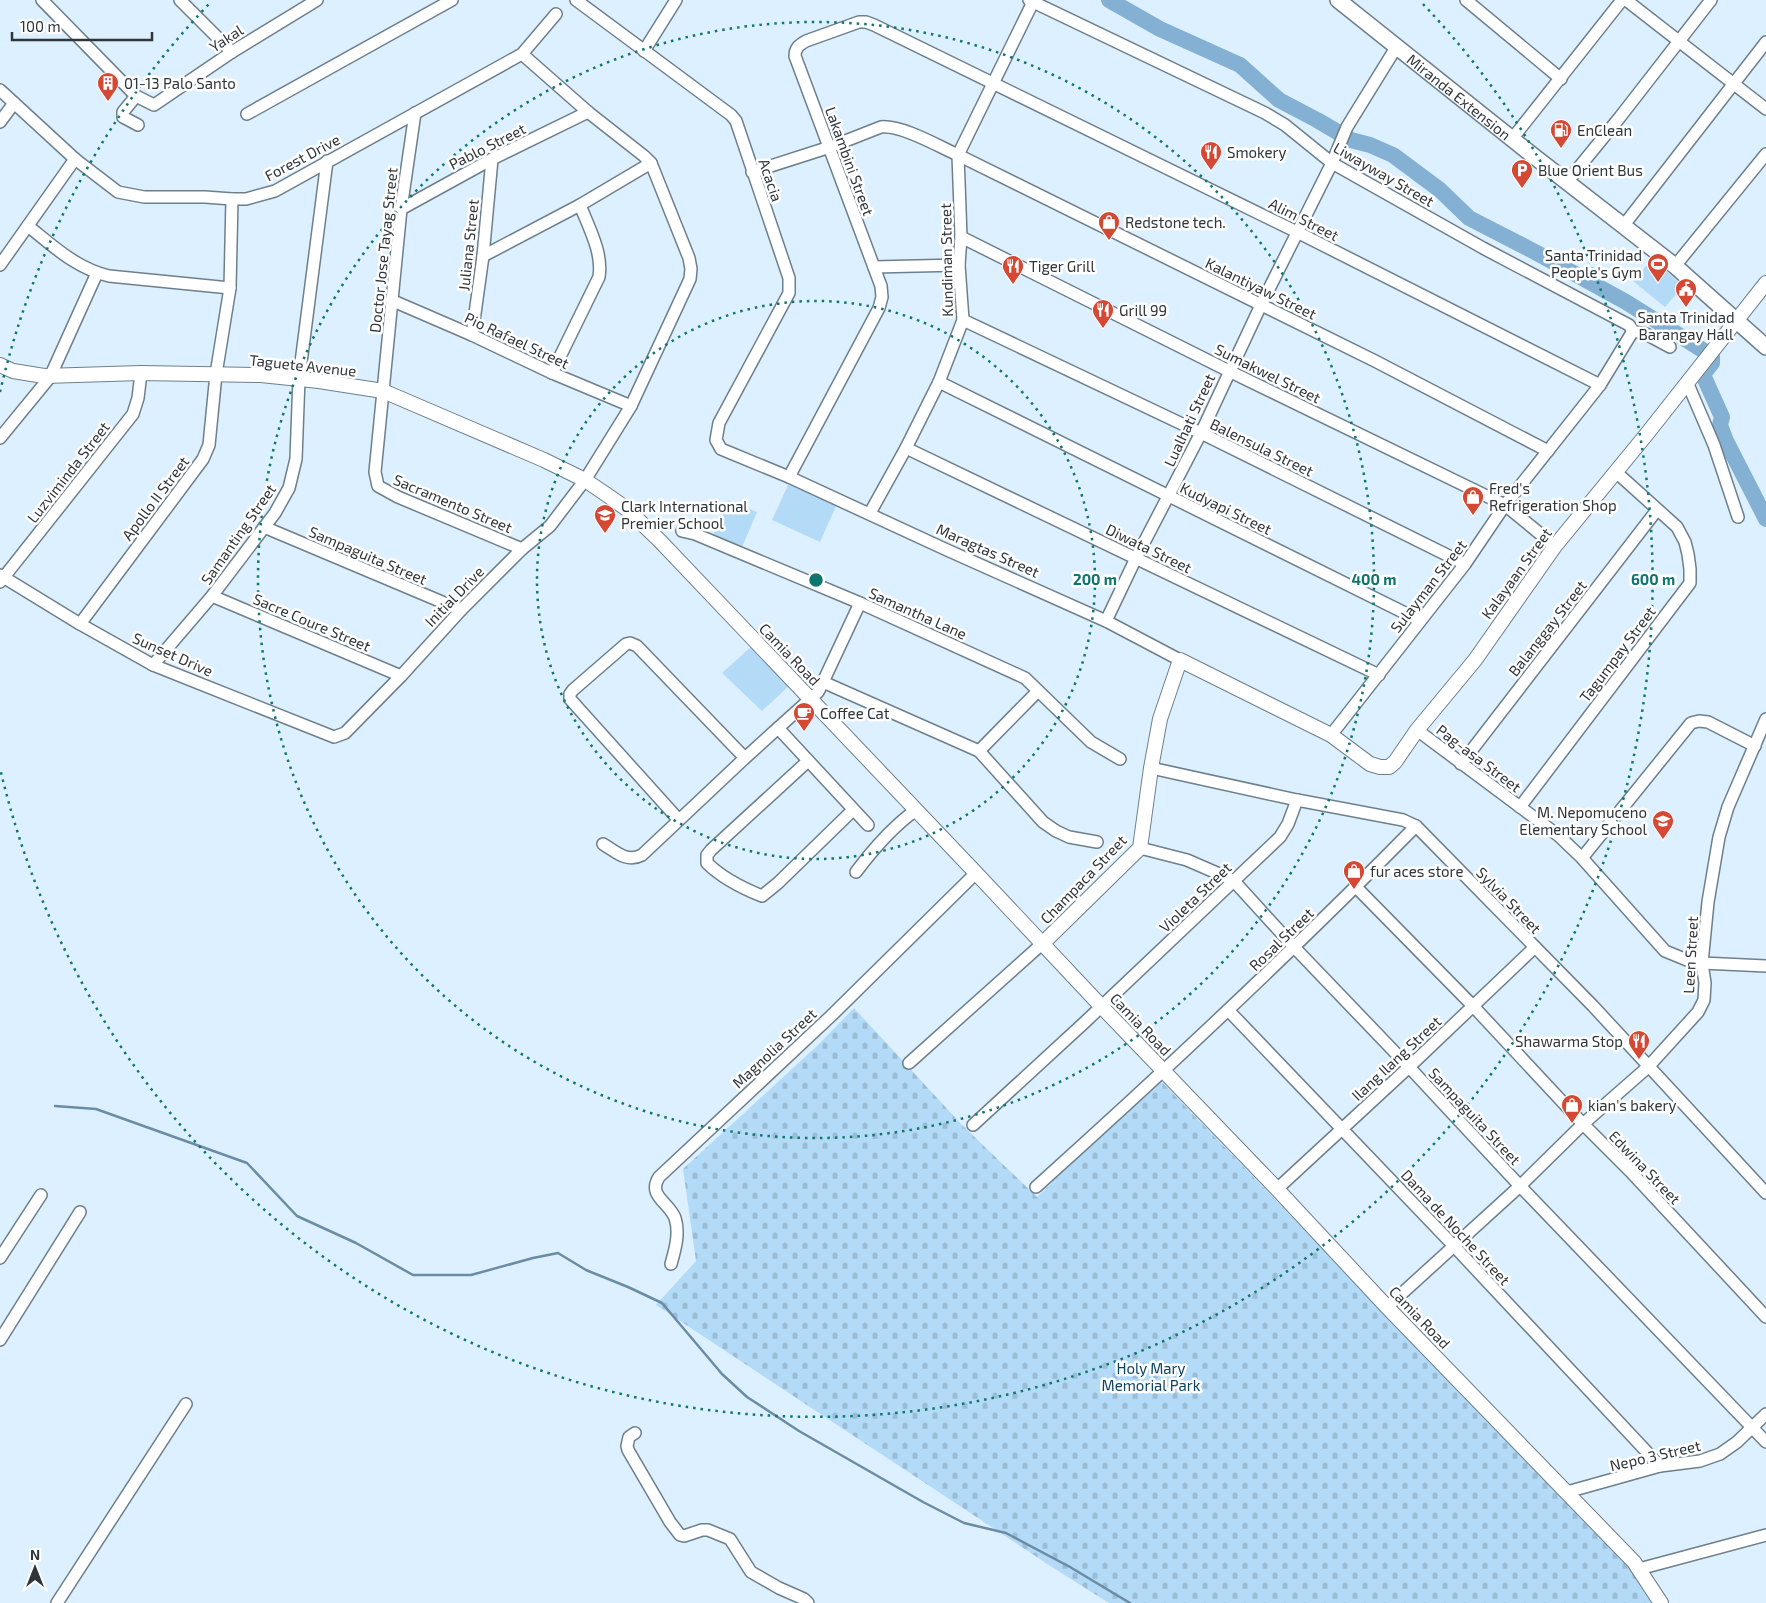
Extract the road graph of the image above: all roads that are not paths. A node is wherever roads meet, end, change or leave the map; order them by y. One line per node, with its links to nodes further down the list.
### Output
1 (42, 0): 24 (street)
2 (180, 0): 18 (street)
3 (315, 0): 18 (street, Yakal)
4 (452, 0): 29 (street)
5 (576, 0): 17 (street, Acacia)
6 (676, 0): 17 (street)
7 (1466, 0): 20 (street)
8 (1622, 0): 20 (street)
9 (1626, 0): 14 (street)
10 (1711, 0): 14 (street)
11 (1031, 1): 21 (street, Kundiman Street); 40 (street, Liwayway Street)
12 (1341, 1): 16 (main road, Miranda Extension)
13 (556, 14): 19 (street, Forest Drive)
14 (1678, 41): 22 (street); 42 (street)
15 (1766, 42): 22 (street)
16 (1397, 46): 32 (main road, Miranda Extension); 40 (street, Lualhati Street)
17 (644, 51): 41 (street, Acacia)
18 (232, 52): 24 (street, Yakal)
19 (522, 54): 27 (street); 28 (street, Forest Drive)
20 (1561, 79): 32 (street)
21 (994, 83): 33 (street, Lakambini Street); 35 (street, Kundiman Street); 48 (street, Alim Street)
22 (1733, 83): 26 (street); 46 (street)
23 (0, 90): 25 (street, Forest Drive)
24 (136, 96): 31 (street)
25 (14, 104): 30 (street); 36 (street, Forest Drive)
26 (1766, 109)
27 (588, 112): 37 (street, Pablo Street); 39 (street)
28 (415, 113): 38 (street, Forest Drive); 45 (street, Doctor Jose Tayag Street)
29 (247, 114)
30 (0, 122)
31 (138, 125)
32 (1512, 139): 42 (main road, Miranda Extension)
33 (830, 147): 35 (street, Kalantiyaw Street); 41 (street, Kalantiyaw Street); 54 (street, Lakambini Street)
34 (1766, 154): 53 (street)
35 (958, 155): 49 (street, Kundiman Street); 59 (street, Kalantiyaw Street)
36 (75, 159): 43 (street, Forest Drive); 47 (street)
37 (492, 159): 45 (street, Pablo Street); 50 (street, Juliana Street)
38 (327, 161): 43 (street, Forest Drive); 72 (street, Samanting Street)
39 (651, 163): 44 (street); 77 (street, Initial Drive)
40 (1332, 163): 48 (street, Lualhati Street); 62 (street, Liwayway Street)
41 (752, 172): 78 (street, Acacia)
42 (1572, 176): 46 (main road, Miranda Extension)
43 (232, 199): 57 (street, Apollo II Street)
44 (580, 205): 50 (street); 70 (street)
45 (401, 210): 58 (street, Doctor Jose Tayag Street)
46 (1624, 225): 53 (main road, Miranda Extension)
47 (28, 226): 51 (street); 55 (street)
48 (1297, 232): 59 (street, Lualhati Street); 75 (street, Alim Street)
49 (962, 237): 52 (street, Kundiman Street); 67 (street, Sumakwel Street)
50 (483, 256): 63 (street, Juliana Street)
51 (0, 265)
52 (959, 266): 54 (street); 60 (street, Kundiman Street)
53 (1675, 266): 61 (main road, Miranda Extension)
54 (874, 267): 84 (street, Lakambini Street)
55 (96, 273): 57 (street); 71 (street)
56 (1766, 283): 61 (street, Kalayaan Street)
57 (230, 288): 69 (street, Apollo II Street)
58 (392, 300): 63 (street, Pio Rafael Street); 76 (street, Doctor Jose Tayag Street)
59 (1261, 305): 67 (street, Lualhati Street); 82 (street, Kalantiyaw Street)
60 (963, 320): 73 (street, Kundiman Street); 79 (street, Balensula Street)
61 (1737, 320): 65 (main road, Miranda Extension); 74 (street, Kalayaan Street)
62 (1633, 331): 64 (street, Liwayway Street); 75 (street, Sulayman Street)
63 (472, 335): 70 (street, Pio Rafael Street)
64 (1670, 347)
65 (1766, 347)
66 (0, 365): 71 (street, Taguete Avenue)
67 (1229, 372): 79 (street, Lualhati Street); 87 (street, Sumakwel Street)
68 (141, 373): 69 (street, Taguete Avenue); 71 (street, Taguete Avenue); 97 (street, Luzviminda Street)
69 (216, 374): 72 (street, Taguete Avenue); 103 (street, Apollo II Street)
70 (552, 374): 77 (street, Pio Rafael Street)
71 (50, 376): 80 (street)
72 (299, 378): 76 (street, Taguete Avenue); 91 (street, Samanting Street)
73 (939, 382): 81 (street, Kundiman Street); 86 (street, Kudyapi Street)
74 (1687, 382): 83 (street, Kalayaan Street); 90 (street)
75 (1600, 385): 82 (street, Sulayman Street)
76 (383, 391): 85 (street, Taguete Avenue); 94 (street, Sacramento Street)
77 (631, 406): 85 (street, Initial Drive)
78 (717, 430): 84 (street, Maragtas Street)
79 (1201, 433): 86 (street, Lualhati Street); 96 (street, Balensula Street)
80 (0, 438)
81 (906, 448): 89 (street, Kundiman Street); 95 (street, Diwata Street)
82 (1548, 451): 87 (street, Sulayman Street)
83 (1616, 472): 88 (street, Tagumpay Street); 93 (street, Kalayaan Street)
84 (788, 476): 89 (street, Maragtas Street)
85 (585, 480): 94 (street, Initial Drive); 110 (street, Camia Road)
86 (1169, 496): 95 (street, Lualhati Street); 101 (street, Kudyapi Street)
87 (1506, 505): 93 (street, Sumakwel Street); 96 (street, Sulayman Street)
88 (1657, 510): 121 (street, Balanggay Street); 125 (street, Tagumpay Street)
89 (870, 513): 102 (street, Maragtas Street)
90 (1738, 517)
91 (264, 527): 98 (street, Samanting Street); 100 (street, Sampaguita Street)
92 (682, 531): 99 (street, Samantha Lane)
93 (1555, 546): 113 (street, Kalayaan Street)
94 (522, 549): 100 (street, Initial Drive)
95 (1136, 558): 102 (street, Lualhati Street); 106 (street, Diwata Street)
96 (1465, 564): 101 (street, Sulayman Street)
97 (1, 578): 103 (street, Sunset Drive)
98 (212, 596): 105 (street, Samanting Street); 107 (street, Sacre Coure Street)
99 (860, 603): 108 (street); 109 (street, Samantha Lane)
100 (460, 610): 107 (street, Initial Drive)
101 (1419, 620): 106 (street, Sulayman Street)
102 (1106, 621): 104 (street, Maragtas Street)
103 (80, 624): 105 (street, Sunset Drive)
104 (1180, 660): 115 (street, Maragtas Street); 123 (street, Champaca Street)
105 (153, 665): 114 (street, Sunset Drive)
106 (1379, 675): 115 (street, Sulayman Street)
107 (401, 676): 114 (street, Initial Drive)
108 (823, 682): 110 (street); 117 (street)
109 (1038, 691): 117 (street); 119 (street, Samantha Lane)
110 (811, 699): 112 (street); 127 (street, Camia Road)
111 (1766, 719): 116 (street, Leen Street)
112 (778, 728): 118 (street); 120 (street)
113 (1417, 730): 121 (street, Pag-asa Street); 122 (street, Kalayaan Street)
114 (345, 733)
115 (1331, 735): 122 (street, Maragtas Street)
116 (1755, 746): 134 (street); 142 (street, Leen Street)
117 (979, 751): 131 (street)
118 (745, 758): 128 (street); 128 (street)
119 (1120, 759)
120 (808, 760): 126 (street); 126 (street)
121 (1461, 764): 125 (street, Pag-asa Street)
122 (1389, 767)
123 (1151, 768): 124 (street, Sylvia Street); 133 (street, Champaca Street)
124 (1298, 800): 130 (street, Sylvia Street); 137 (street, Violeta Street)
125 (1520, 807): 134 (street, Pag-asa Street)
126 (853, 810): 129 (street)
127 (916, 810): 135 (street); 136 (street, Camia Road)
128 (678, 820): 132 (street)
129 (868, 825)
130 (1416, 826): 138 (street, Rosal Street); 141 (street, Sylvia Street)
131 (1097, 842)
132 (603, 844)
133 (1140, 848): 137 (street, Sampaguita Street); 139 (street, Champaca Street)
134 (1582, 858): 142 (street, Pag-asa Street)
135 (856, 872)
136 (976, 873): 139 (street, Camia Road); 162 (street, Magnolia Street)
137 (1233, 880): 140 (street, Sampaguita Street); 144 (street, Violeta Street)
138 (1356, 887): 140 (street, Rosal Street); 145 (street, Edwina Street)
139 (1043, 943): 144 (street, Camia Road); 147 (street, Champaca Street)
140 (1294, 947): 146 (street, Rosal Street); 148 (street, Sampaguita Street)
141 (1534, 947): 145 (street, Ilang Ilang Street); 149 (street, Sylvia Street)
142 (1702, 963): 143 (street, Pag-asa Street); 149 (street, Leen Street)
143 (1766, 966)
144 (1101, 1006): 150 (street, Camia Road); 152 (street, Violeta Street)
145 (1473, 1006): 148 (street, Ilang Ilang Street); 151 (street, Edwina Street)
146 (1228, 1010): 150 (street, Rosal Street); 153 (street, Dama de Noche Street)
147 (909, 1063)
148 (1409, 1067): 153 (street, Ilang Ilang Street); 154 (street, Sampaguita Street)
149 (1648, 1067): 151 (street, Leen Street); 157 (street, Sylvia Street)
150 (1164, 1071): 155 (street, Rosal Street); 156 (street, Camia Road)
151 (1583, 1124): 154 (street, Leen Street); 164 (street, Edwina Street)
152 (973, 1125)
153 (1343, 1129): 156 (street, Ilang Ilang Street); 160 (street, Dama de Noche Street)
154 (1520, 1186): 160 (street, Leen Street); 168 (street, Sampaguita Street)
155 (1036, 1187)
156 (1277, 1189): 163 (street, Camia Road)
157 (1766, 1193)
158 (41, 1196): 161 (street)
159 (80, 1212): 165 (street)
160 (1453, 1245): 163 (street, Leen Street); 171 (street, Dama de Noche Street)
161 (0, 1258)
162 (671, 1264)
163 (1387, 1307): 172 (street, Camia Road)
164 (1766, 1317)
165 (0, 1340)
166 (186, 1404): 175 (street)
167 (1766, 1414): 168 (street, Nepo 3 Street)
168 (1753, 1427): 170 (street, Sampaguita Street); 171 (street, Nepo 3 Street)
169 (634, 1433): 176 (street)
170 (1766, 1442)
171 (1660, 1466): 172 (street, Nepo 3 Street)
172 (1567, 1492): 174 (street, Camia Road)
173 (1766, 1535): 174 (street)
174 (1640, 1569): 177 (street, Camia Road)
175 (57, 1603)
176 (808, 1603)
177 (1661, 1603)

